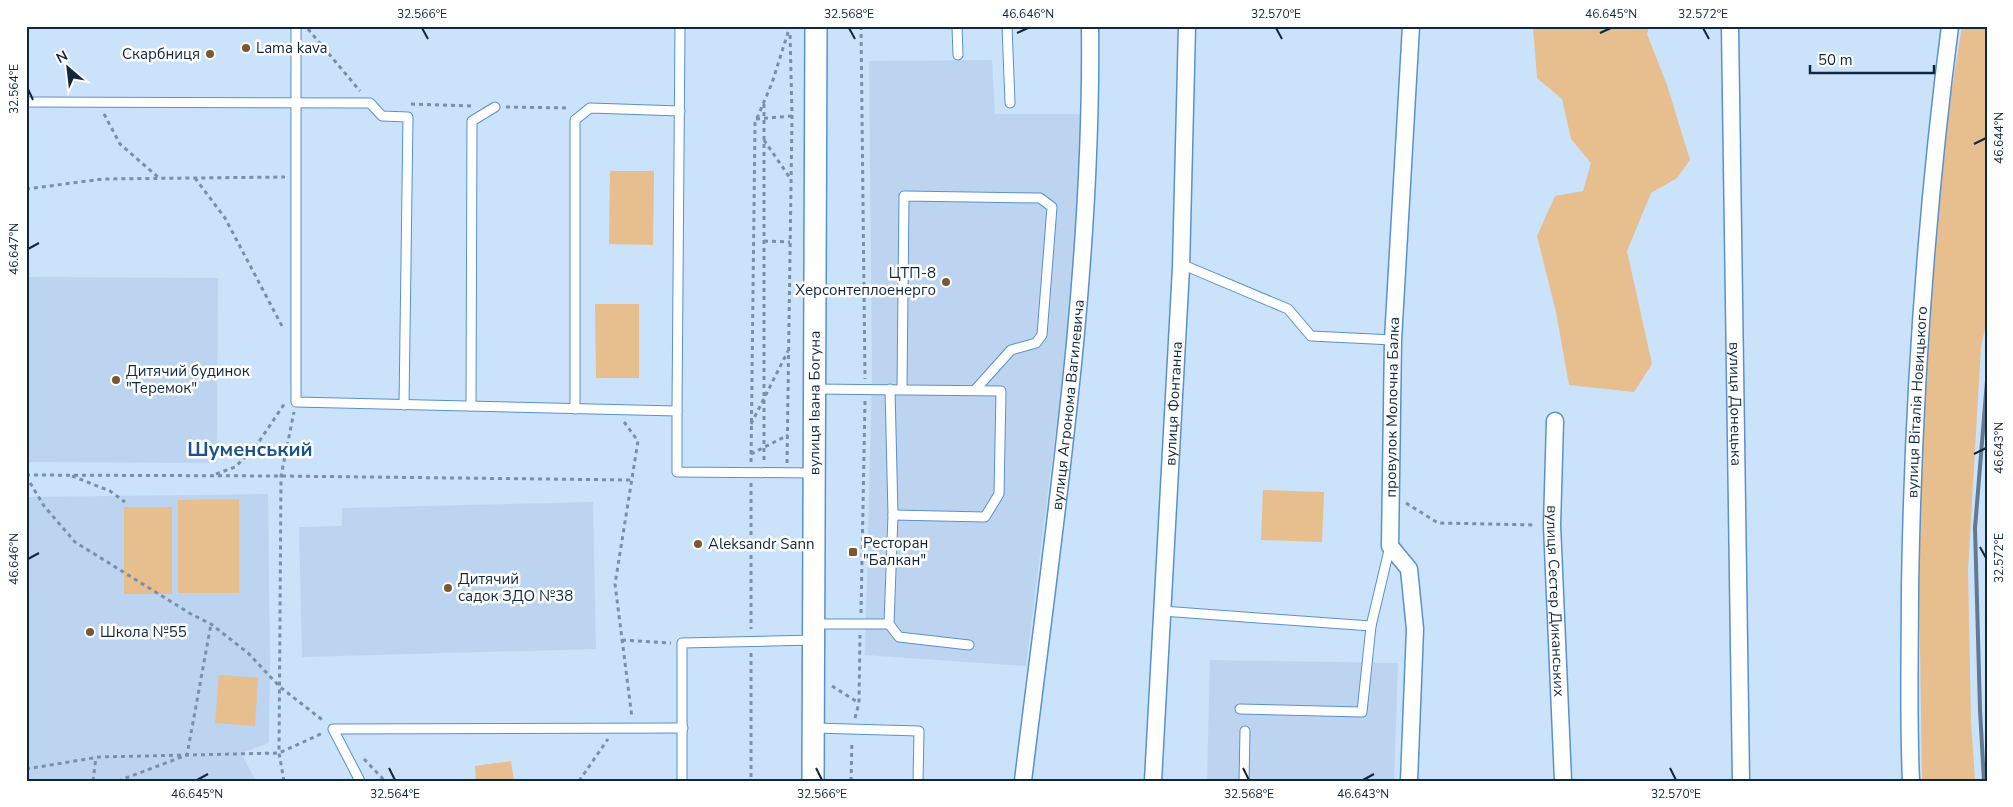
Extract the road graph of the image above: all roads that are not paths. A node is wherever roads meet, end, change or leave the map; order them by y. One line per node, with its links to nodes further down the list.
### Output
1 (296, 26): 13 (lane)
2 (680, 26): 16 (lane)
3 (816, 26): 19 (street, вулиця Івана Богуна)
4 (957, 26): 11 (lane)
5 (1007, 26): 14 (lane)
6 (1090, 26): 44 (street, вулиця Агронома Вагилевича)
7 (1187, 26): 17 (street, вулиця Фонтанна)
8 (1411, 26): 18 (street, провулок Молочна Балка)
9 (1730, 26): 49 (street, вулиця Донецька)
10 (1950, 26): 50 (street, вулиця Віталія Новицького)
11 (958, 55)
12 (26, 102): 13 (lane)
13 (296, 103): 23 (lane); 23 (lane)
14 (1010, 103)
15 (495, 106): 24 (lane)
16 (680, 111): 25 (lane); 26 (lane)
17 (1181, 264): 18 (lane); 31 (street, вулиця Фонтанна)
18 (1393, 340): 30 (street, провулок Молочна Балка)
19 (814, 389): 20 (lane); 28 (street, вулиця Івана Богуна)
20 (890, 389): 21 (lane); 29 (lane)
21 (902, 389): 22 (lane); 22 (lane)
22 (975, 390): 29 (lane)
23 (404, 405): 24 (lane)
24 (471, 406): 25 (lane)
25 (575, 409): 26 (lane)
26 (677, 412): 28 (lane)
27 (1555, 421): 48 (street, вулиця Сестер Диканських)
28 (814, 473): 34 (street, вулиця Івана Богуна)
29 (893, 515): 32 (lane)
30 (1390, 546): 33 (lane); 47 (street)
31 (1162, 611): 33 (lane); 45 (street, вулиця Фонтанна)
32 (890, 624): 34 (lane); 35 (lane)
33 (1370, 626): 36 (lane)
34 (814, 632): 37 (lane); 38 (street, вулиця Івана Богуна)
35 (969, 645)
36 (1240, 709)
37 (683, 728): 40 (lane); 41 (lane)
38 (814, 728): 42 (street, вулиця Івана Богуна); 43 (lane)
39 (1244, 731): 46 (lane)
40 (360, 781)
41 (682, 781)
42 (813, 781)
43 (918, 781)
44 (1023, 781)
45 (1153, 781)
46 (1244, 781)
47 (1409, 781)
48 (1563, 781)
49 (1741, 781)
50 (1910, 781)

